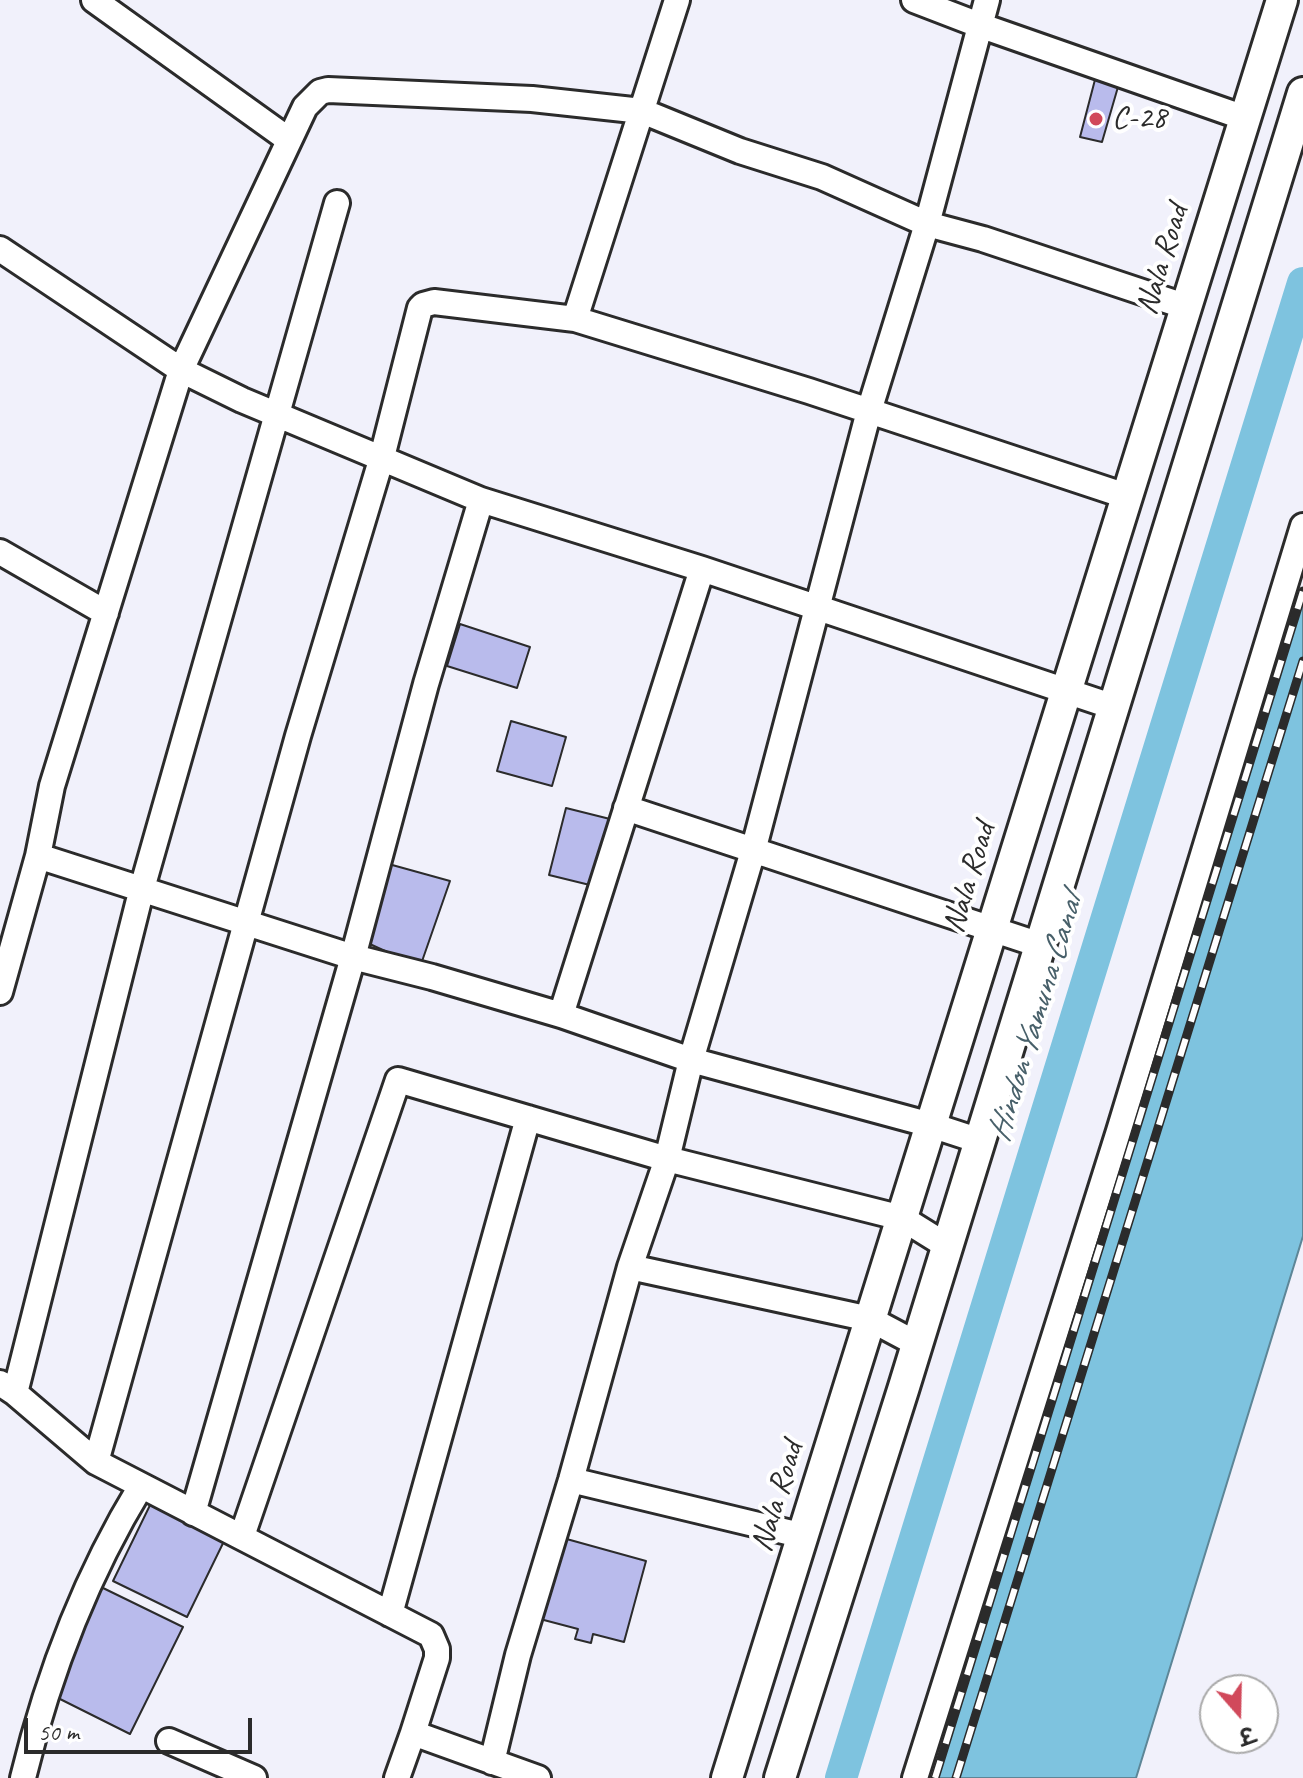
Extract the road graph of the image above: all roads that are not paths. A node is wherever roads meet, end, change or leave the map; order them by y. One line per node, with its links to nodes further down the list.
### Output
1 (94, 0): 10 (street)
2 (677, 0): 8 (street)
3 (914, 0): 6 (street)
4 (987, 0): 6 (street)
5 (1282, 0): 9 (street, Nala Road)
6 (979, 25): 9 (street); 12 (street)
7 (1303, 93): 28 (street)
8 (642, 111): 10 (street); 12 (street); 15 (street)
9 (1245, 118): 14 (street, Nala Road)
10 (289, 140): 16 (street)
11 (337, 203): 18 (street)
12 (927, 224): 14 (street); 17 (street)
13 (0, 249): 16 (street)
14 (1187, 307): 20 (street, Nala Road)
15 (575, 319): 17 (street); 19 (street)
16 (181, 370): 18 (street); 26 (street)
17 (869, 411): 20 (street); 25 (street)
18 (277, 414): 19 (street); 32 (street)
19 (382, 457): 21 (street); 33 (street)
20 (1126, 496): 27 (street, Nala Road)
21 (481, 500): 24 (street); 36 (street)
22 (1303, 526): 66 (street)
23 (0, 552): 26 (street)
24 (702, 569): 25 (street); 29 (street)
25 (817, 606): 27 (street); 30 (street)
26 (106, 613): 31 (street)
27 (1066, 691): 28 (street); 34 (street, Nala Road)
28 (1114, 707): 35 (street)
29 (626, 808): 30 (street); 38 (street)
30 (753, 851): 34 (street); 39 (street)
31 (38, 856): 32 (street); 37 (street)
32 (141, 892): 33 (street); 49 (street)
33 (246, 924): 36 (street); 50 (street)
34 (992, 927): 35 (street); 41 (street, Nala Road)
35 (1040, 945): 42 (street)
36 (353, 957): 38 (street); 53 (street)
37 (0, 992)
38 (561, 1015): 39 (street)
39 (691, 1060): 41 (street); 43 (street)
40 (528, 1118): 43 (street); 54 (street); 56 (street)
41 (931, 1125): 42 (street); 44 (street, Nala Road)
42 (980, 1141): 45 (street)
43 (667, 1159): 44 (street); 46 (street)
44 (902, 1218): 45 (street); 47 (street, Nala Road)
45 (947, 1246): 48 (street)
46 (630, 1267): 47 (street); 51 (street)
47 (870, 1319): 48 (street); 55 (street, Nala Road)
48 (917, 1344): 65 (street)
49 (8, 1388): 50 (street)
50 (96, 1462): 52 (street)
51 (571, 1480): 55 (street); 59 (street)
52 (141, 1486): 53 (street); 60 (street)
53 (193, 1513): 54 (street)
54 (242, 1536): 56 (street)
55 (804, 1536): 64 (street, Nala Road)
56 (390, 1614): 57 (street)
57 (413, 1733): 59 (street); 62 (street)
58 (169, 1741): 61 (street)
59 (492, 1762): 63 (street)
60 (23, 1778)
61 (254, 1778)
62 (397, 1778)
63 (538, 1778)
64 (727, 1778)
65 (780, 1778)
66 (915, 1778)

